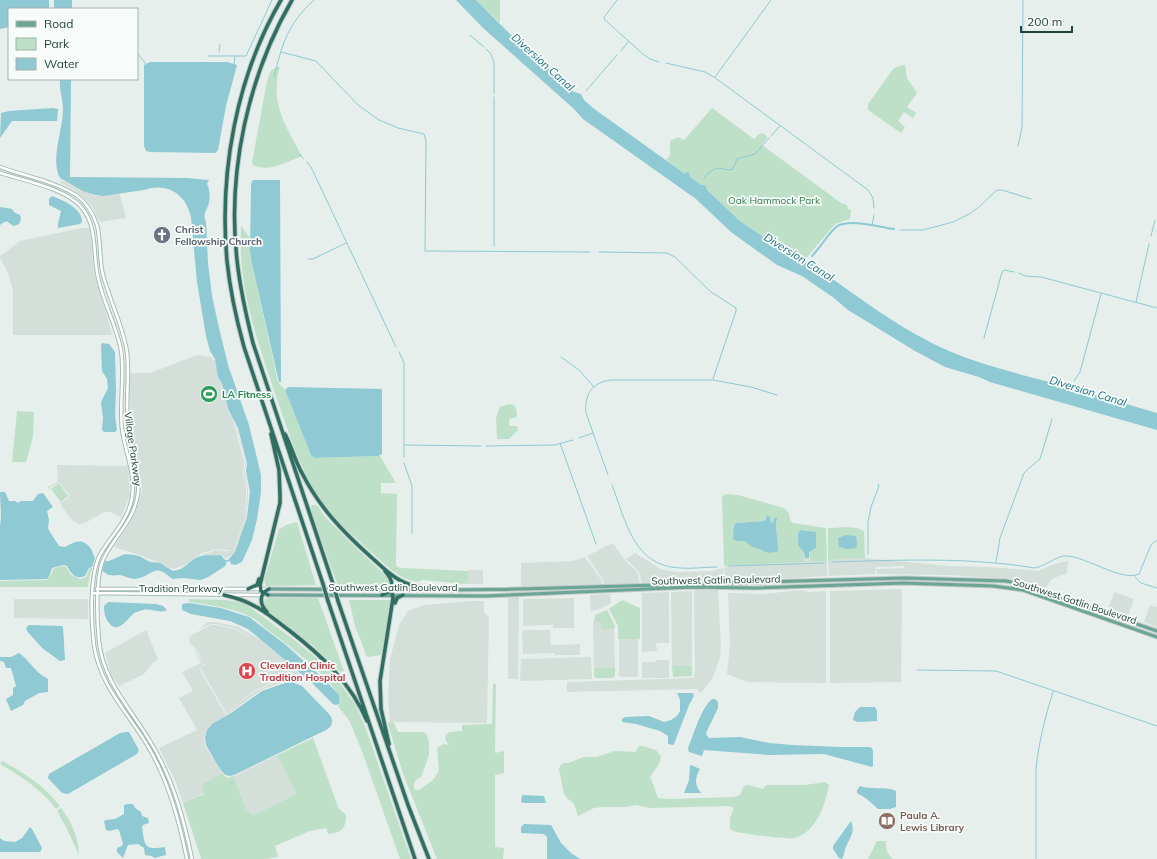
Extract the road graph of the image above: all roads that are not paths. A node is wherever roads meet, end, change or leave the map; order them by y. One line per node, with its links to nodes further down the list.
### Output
1 (281, 0): 9 (highway)
2 (292, 0): 10 (highway)
3 (0, 167): 6 (main road, Village Parkway)
4 (0, 173): 5 (main road, Village Parkway)
5 (106, 302): 6 (main road); 7 (main road, Village Parkway)
6 (117, 318): 8 (main road, Village Parkway)
7 (121, 390): 8 (main road); 11 (main road, Village Parkway)
8 (127, 397): 13 (main road, Village Parkway)
9 (269, 423): 16 (highway); 38 (highway, bridge)
10 (280, 424): 15 (highway); 37 (highway, bridge)
11 (128, 458): 12 (main road, Village Parkway); 13 (main road)
12 (130, 465): 14 (main road); 17 (main road, Village Parkway)
13 (135, 465): 14 (main road, Village Parkway)
14 (138, 479): 18 (main road, Village Parkway)
15 (382, 567): 23 (highway); 24 (highway)
16 (262, 572): 19 (highway); 20 (highway)
17 (93, 589): 18 (main road, Tradition Parkway); 25 (main road, Village Parkway)
18 (98, 589): 19 (main road, Tradition Parkway); 26 (main road, Village Parkway)
19 (248, 589): 20 (main road, Tradition Parkway)
20 (260, 589): 21 (main road, Tradition Parkway); 27 (highway)
21 (269, 589): 22 (main road, Southwest Gatlin Boulevard); 27 (highway)
22 (385, 590): 24 (highway)
23 (450, 590): 24 (main road, Southwest Gatlin Boulevard); 35 (main road, Southwest Gatlin Boulevard)
24 (390, 591): 30 (highway); 31 (highway)
25 (93, 593): 26 (main road, Tradition Parkway); 39 (main road, Village Parkway)
26 (98, 594): 28 (main road, Tradition Parkway); 40 (main road, Village Parkway)
27 (263, 594): 28 (main road, Tradition Parkway); 29 (highway); 34 (highway)
28 (224, 595): 34 (highway)
29 (268, 595): 30 (main road, Southwest Gatlin Boulevard)
30 (382, 595): 31 (main road, Southwest Gatlin Boulevard)
31 (393, 595): 32 (main road, Southwest Gatlin Boulevard); 33 (highway)
32 (403, 595): 33 (highway); 36 (main road, Southwest Gatlin Boulevard)
33 (393, 608): 37 (highway)
34 (269, 615): 38 (highway)
35 (1157, 631)
36 (1157, 637)
37 (390, 753): 42 (highway)
38 (380, 756): 41 (highway)
39 (187, 859)
40 (192, 859)
41 (415, 859)
42 (429, 859)

